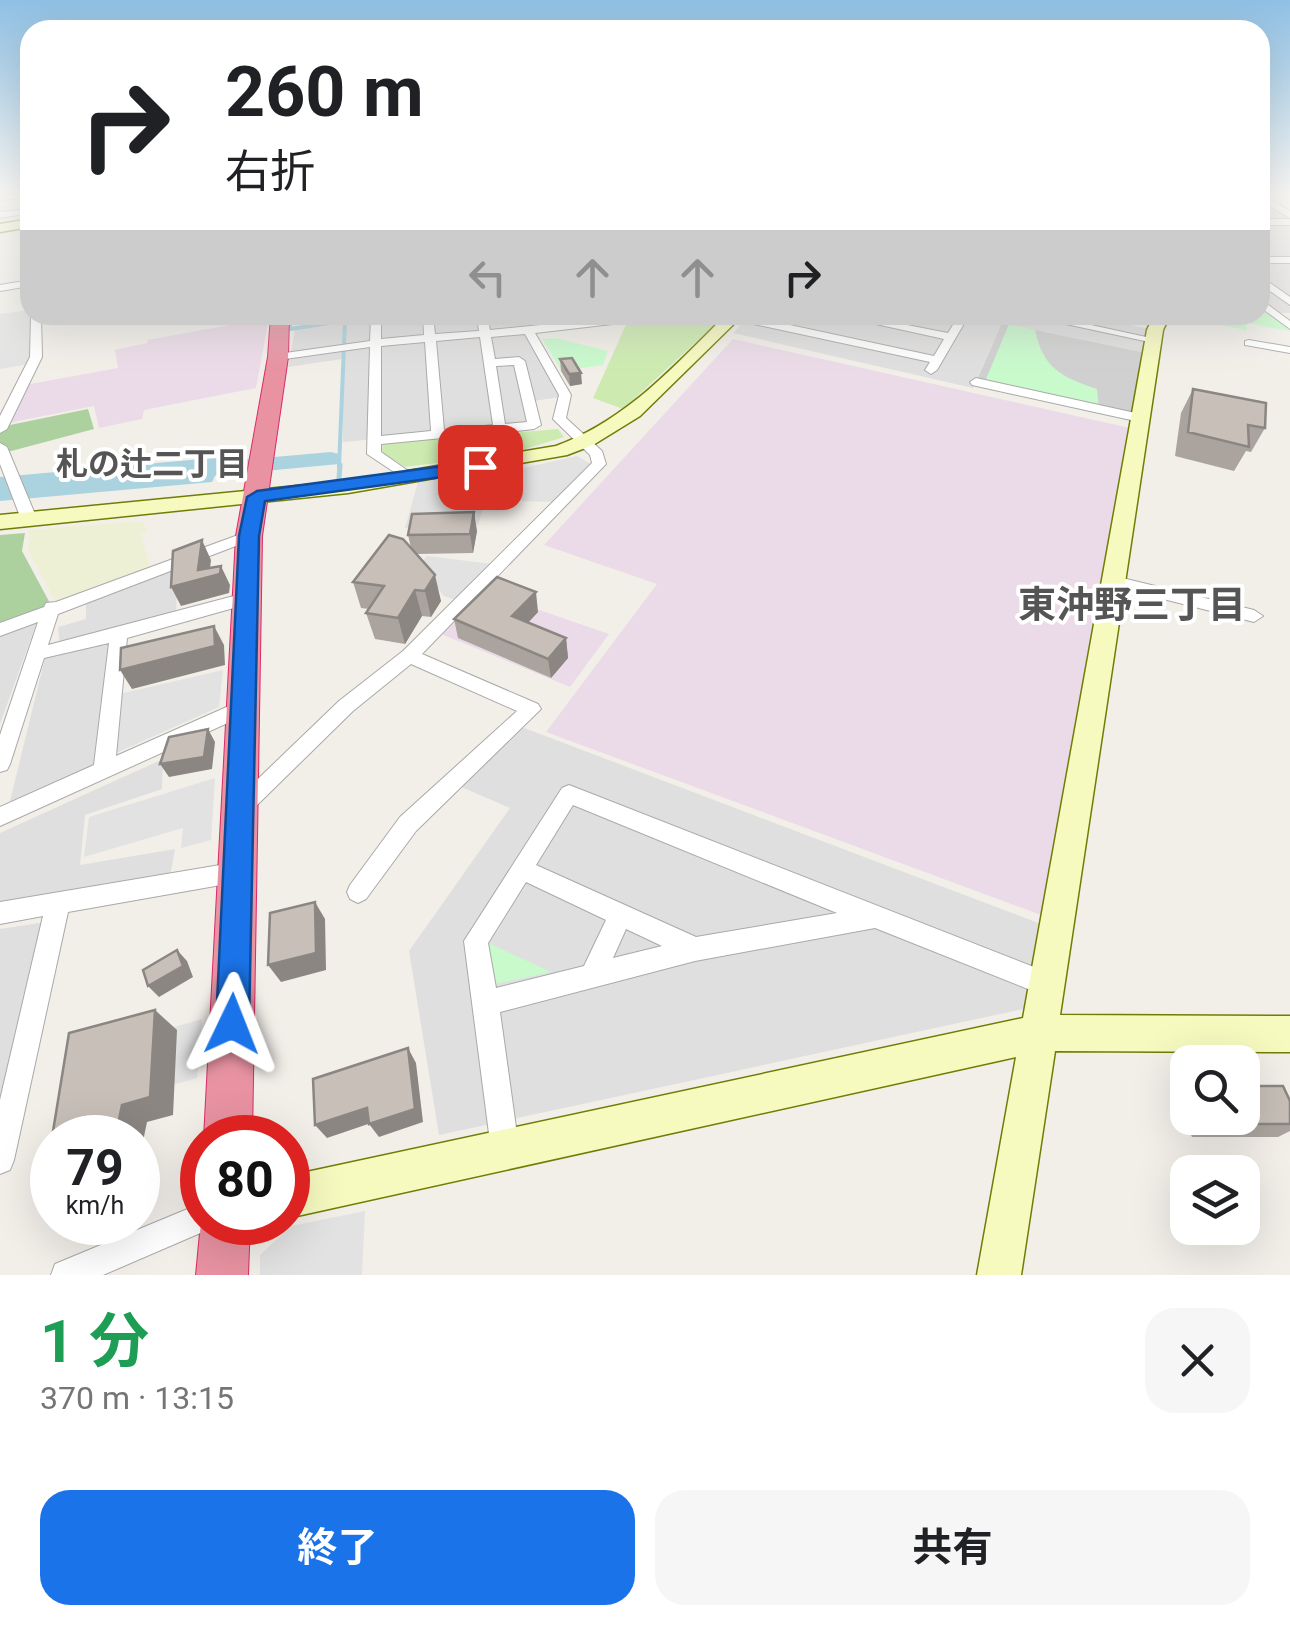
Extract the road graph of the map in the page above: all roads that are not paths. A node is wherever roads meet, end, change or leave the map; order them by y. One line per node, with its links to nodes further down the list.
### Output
1 (36, 325): 28 (street)
2 (280, 325): 23 (highway)
3 (375, 325): 20 (street)
4 (429, 325): 17 (street)
5 (484, 325): 16 (street)
6 (582, 325): 15 (street)
7 (724, 325): 31 (street)
8 (765, 325): 18 (street)
9 (910, 325): 18 (street)
10 (958, 325): 18 (street)
11 (1080, 325): 14 (street)
12 (1119, 325): 14 (street)
13 (1156, 325): 19 (street)
14 (1117, 332): 19 (street)
15 (530, 333): 16 (street); 31 (street)
16 (485, 334): 17 (street); 24 (street)
17 (430, 338): 20 (street); 29 (street)
18 (950, 338)
19 (1154, 340): 26 (street)
20 (373, 342): 23 (street); 30 (street)
21 (1249, 343): 22 (street)
22 (1290, 350)
23 (278, 356): 34 (highway)
24 (490, 363): 27 (street); 27 (street)
25 (976, 382): 26 (street)
26 (1140, 418): 39 (street)
27 (502, 428): 29 (street); 33 (street)
28 (0, 430)
29 (438, 434): 30 (street)
30 (375, 441): 35 (street)
31 (583, 444): 33 (street); 46 (street)
32 (0, 446): 36 (street)
33 (506, 464): 35 (street)
34 (260, 477): 35 (street); 36 (street); 38 (highway)
35 (409, 478)
36 (29, 519): 37 (street)
37 (0, 522)
38 (249, 536): 40 (highway); 41 (street)
39 (1114, 581): 42 (street); 61 (street)
40 (249, 598): 44 (street); 47 (highway)
41 (52, 607): 43 (street); 45 (street)
42 (1254, 616)
43 (0, 630)
44 (118, 634): 45 (street); 49 (street)
45 (40, 654): 48 (street)
46 (409, 656): 50 (street); 54 (street)
47 (245, 707): 49 (street); 50 (highway)
48 (1, 756)
49 (104, 770): 51 (street)
50 (242, 808): 53 (highway)
51 (0, 817)
52 (522, 870): 57 (street); 58 (street); 62 (street)
53 (238, 872): 55 (street); 65 (highway)
54 (358, 892)
55 (58, 903): 56 (street); 67 (street)
56 (0, 913)
57 (621, 914): 59 (street); 60 (street)
58 (875, 917): 59 (street); 61 (street)
59 (695, 949): 60 (street)
60 (592, 974): 62 (street)
61 (1048, 985): 63 (street)
62 (486, 1003): 66 (street)
63 (1040, 1033): 64 (street); 66 (street); 73 (street)
64 (1290, 1034)
65 (229, 1115)
66 (506, 1149): 68 (street)
67 (0, 1160)
68 (310, 1192)
69 (180, 1227): 71 (street)
70 (223, 1245): 72 (highway)
71 (66, 1275)
72 (222, 1275)
73 (1000, 1275)

